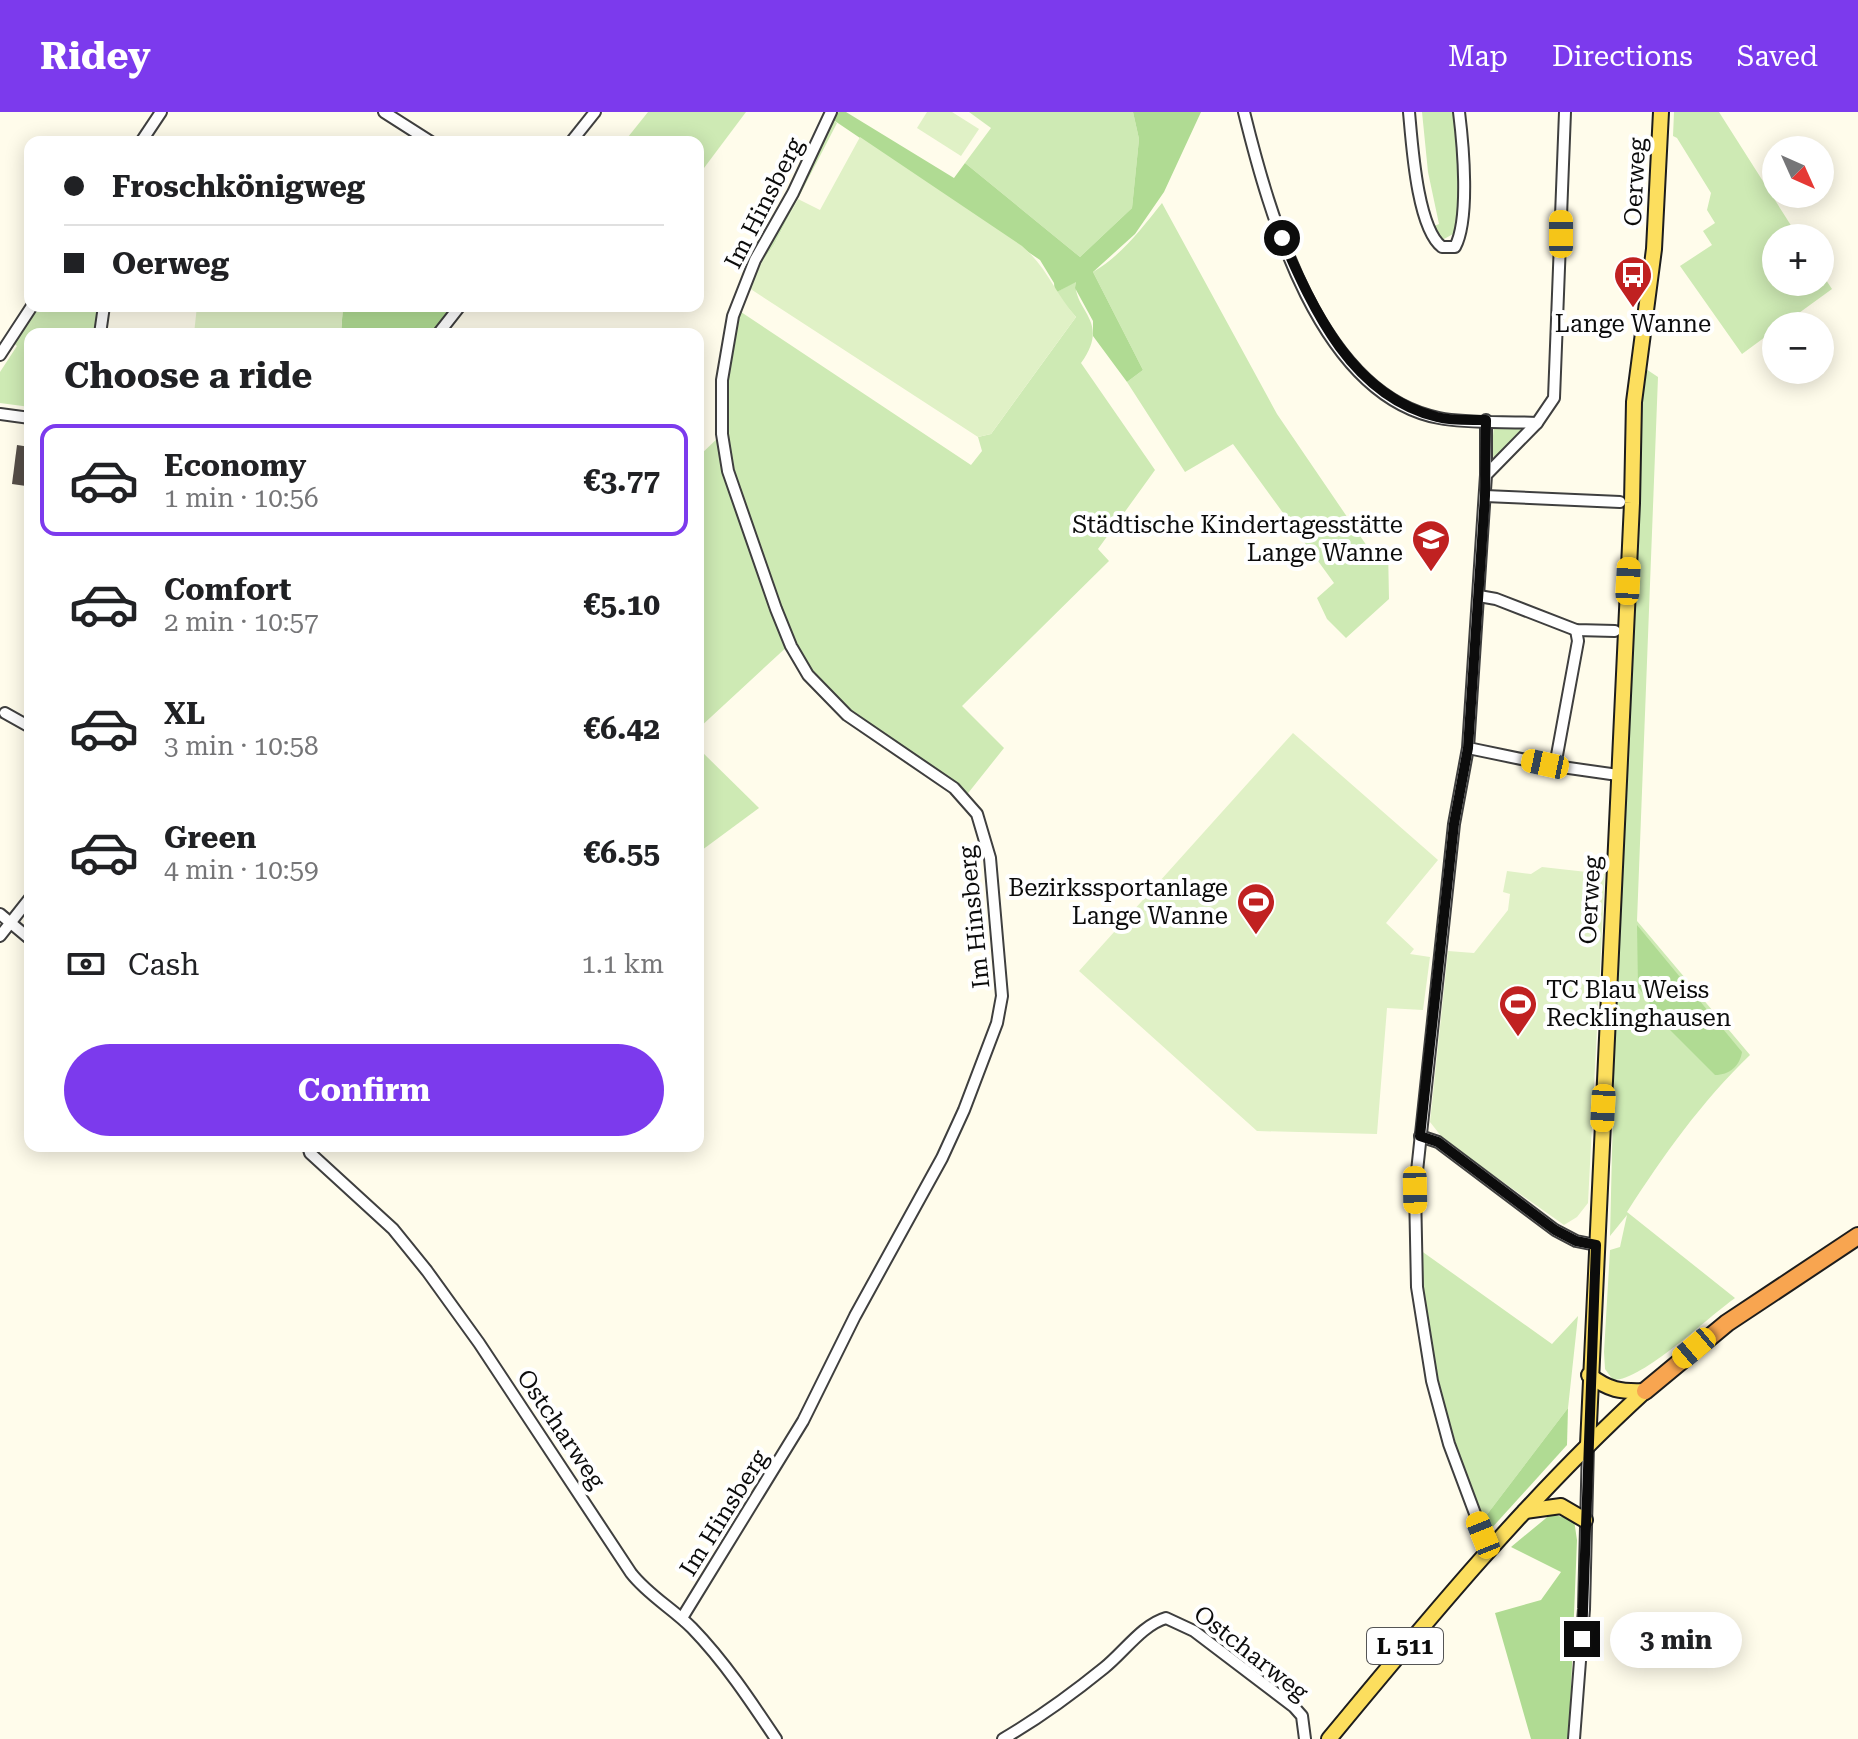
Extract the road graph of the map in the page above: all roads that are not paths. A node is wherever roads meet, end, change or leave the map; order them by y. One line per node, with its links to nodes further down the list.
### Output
1 (161, 112): 10 (street)
2 (384, 112): 11 (street)
3 (595, 112): 12 (street)
4 (831, 112): 47 (street, Im Hinsberg)
5 (1244, 112): 19 (street)
6 (1409, 112): 7 (street)
7 (1459, 112)
8 (1565, 112): 20 (street)
9 (1661, 112): 31 (main road, Oerweg)
10 (145, 136)
11 (422, 136)
12 (576, 136)
13 (28, 312): 16 (street)
14 (455, 312): 15 (street)
15 (443, 328)
16 (0, 355)
17 (0, 414): 18 (street)
18 (24, 417)
19 (1486, 420): 20 (street); 21 (street)
20 (1537, 423): 21 (street)
21 (1486, 475): 22 (street)
22 (1485, 496): 23 (street); 24 (street)
23 (1620, 502)
24 (1479, 596): 25 (street); 37 (street)
25 (1576, 630): 26 (street); 30 (street)
26 (1615, 631)
27 (5, 713): 28 (street)
28 (24, 724)
29 (1473, 749): 30 (street)
30 (1555, 766): 31 (street)
31 (1618, 775): 40 (main road, Oerweg)
32 (24, 907): 34 (street)
33 (0, 914): 34 (street)
34 (10, 922): 35 (street); 36 (street)
35 (24, 934)
36 (0, 936)
37 (1420, 1136): 40 (street); 46 (street)
38 (310, 1152): 47 (street, Ostcharweg)
39 (1858, 1236): 42 (highway, L 511)
40 (1596, 1245): 41 (main road, Oerweg)
41 (1589, 1375): 42 (main road); 43 (main road, Oerweg)
42 (1645, 1391): 43 (main road, L 511)
43 (1588, 1445): 44 (main road, L 511); 45 (street, Oerweg)
44 (1524, 1511): 45 (main road); 51 (main road, L 511)
45 (1585, 1520): 52 (street, Oerweg)
46 (1483, 1535)
47 (682, 1618): 48 (street, Ostcharweg)
48 (776, 1739)
49 (1003, 1739): 50 (street, Ostcharweg)
50 (1305, 1739)
51 (1329, 1739)
52 (1574, 1739)

